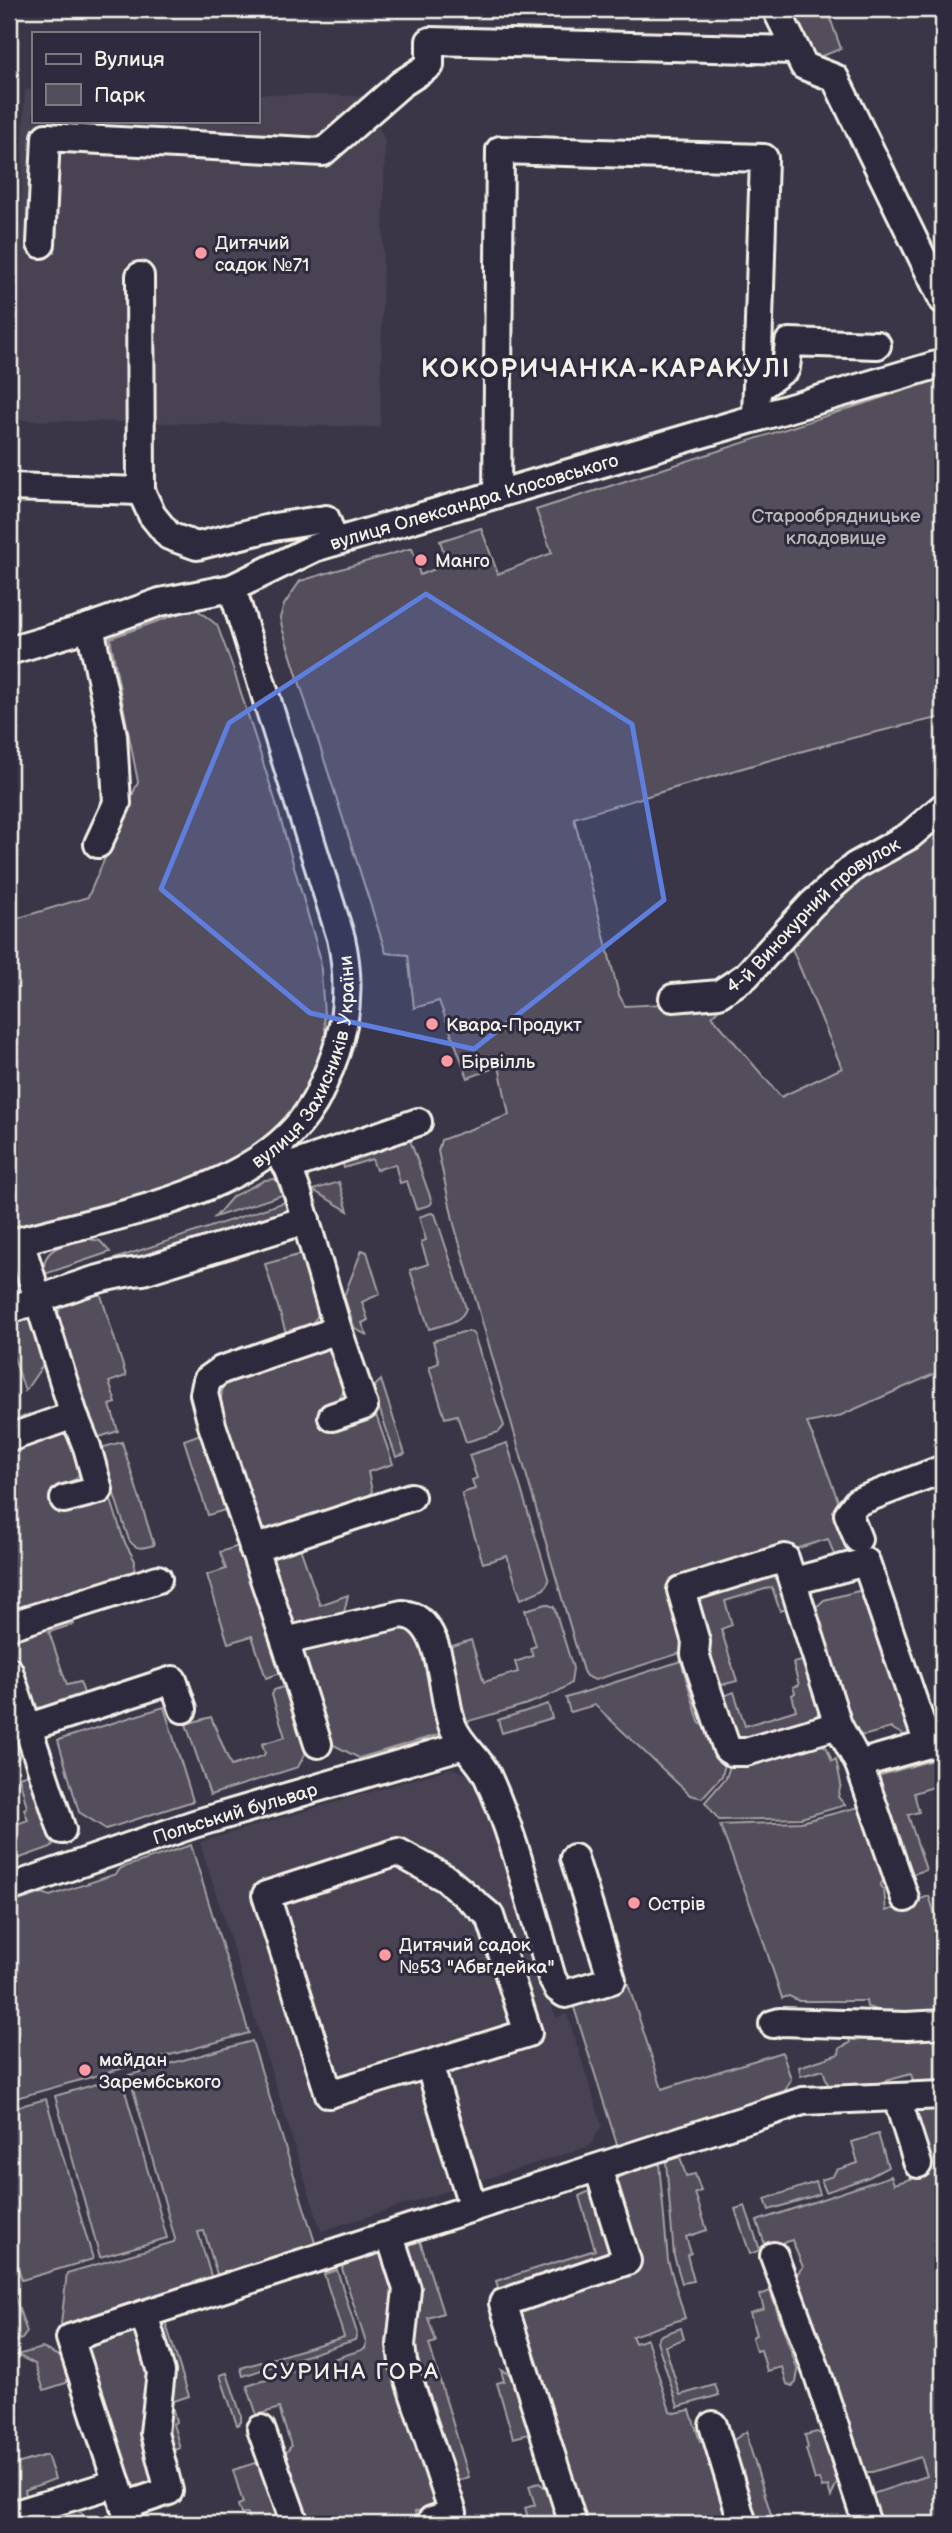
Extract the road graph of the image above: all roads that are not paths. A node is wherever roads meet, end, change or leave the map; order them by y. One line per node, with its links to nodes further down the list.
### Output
1 (776, 9): 2 (street)
2 (795, 50): 3 (street); 5 (street)
3 (41, 244)
4 (140, 276): 11 (street)
5 (943, 300)
6 (877, 345): 8 (street)
7 (943, 363): 9 (street, вулиця Олександра Клосовського)
8 (757, 388): 9 (street); 12 (street)
9 (756, 418): 12 (street, вулиця Олександра Клосовського)
10 (9, 487): 11 (street)
11 (141, 491): 13 (street)
12 (497, 494): 13 (street, вулиця Олександра Клосовського)
13 (334, 542): 14 (street, вулиця Олександра Клосовського)
14 (232, 588): 15 (street, вулиця Олександра Клосовського); 21 (street, вулиця Захисників України)
15 (90, 627): 16 (street, вулиця Олександра Клосовського); 18 (street)
16 (9, 651)
17 (943, 807): 19 (street, 4-й Винокурний провулок)
18 (99, 844)
19 (673, 998)
20 (418, 1122): 21 (street)
21 (281, 1158): 22 (street); 23 (street, вулиця Захисників України)
22 (306, 1220): 24 (street); 26 (street)
23 (14, 1242): 24 (street)
24 (39, 1299): 25 (street); 27 (street)
25 (9, 1310)
26 (338, 1330): 28 (street); 34 (street)
27 (74, 1415): 29 (street); 32 (street)
28 (332, 1417)
29 (9, 1438)
30 (943, 1468): 33 (street)
31 (411, 1497): 34 (street)
32 (64, 1499)
33 (858, 1539)
34 (253, 1549): 38 (street)
35 (158, 1579): 37 (street)
36 (794, 1581): 41 (street); 41 (street); 43 (street)
37 (9, 1626)
38 (285, 1641): 44 (street); 45 (street)
39 (9, 1671): 42 (street)
40 (183, 1709): 42 (street)
41 (838, 1725): 46 (street)
42 (29, 1727): 47 (street)
43 (936, 1742): 46 (street)
44 (317, 1744)
45 (464, 1745): 48 (street); 49 (street, Польський бульвар)
46 (859, 1764): 50 (street)
47 (62, 1830)
48 (574, 1858)
49 (9, 1888)
50 (905, 1898)
51 (773, 2024): 52 (street)
52 (943, 2024)
53 (429, 2064): 53 (street); 58 (street)
54 (943, 2095): 55 (street)
55 (897, 2098): 56 (street); 57 (street)
56 (918, 2165)
57 (598, 2168): 58 (street); 68 (street)
58 (473, 2208): 59 (street)
59 (390, 2236): 61 (street); 66 (street)
60 (774, 2256): 70 (street)
61 (144, 2314): 64 (street); 64 (street)
62 (713, 2425): 69 (street)
63 (261, 2429): 67 (street)
64 (123, 2505): 65 (street)
65 (9, 2516)
66 (432, 2520)
67 (295, 2524)
68 (573, 2524)
69 (743, 2524)
70 (867, 2524)

